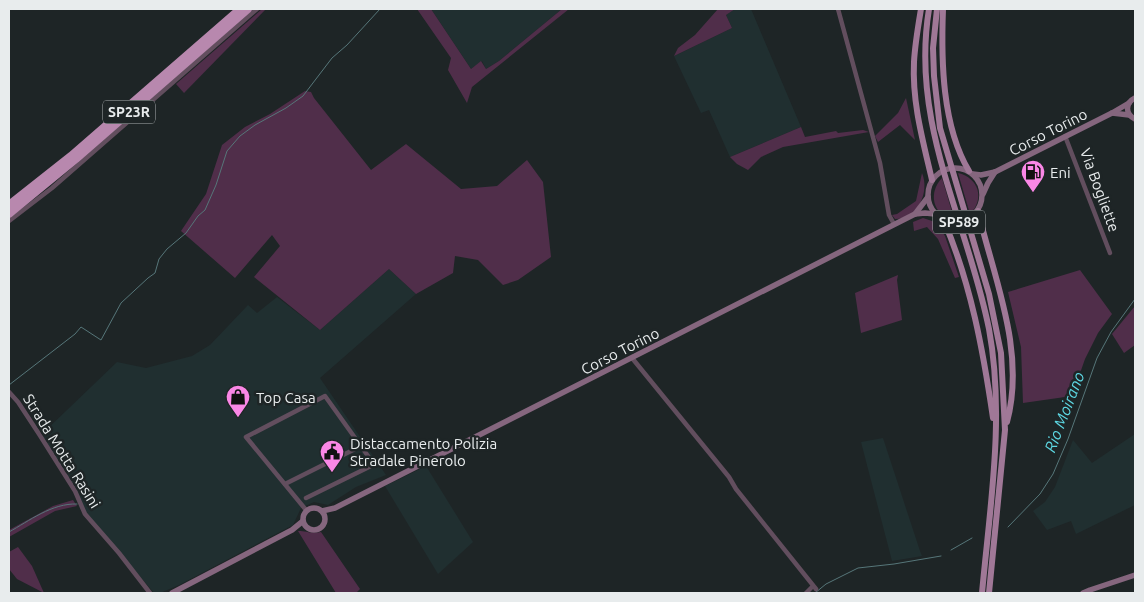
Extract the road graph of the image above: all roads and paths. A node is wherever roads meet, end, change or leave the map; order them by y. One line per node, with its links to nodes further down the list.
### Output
1 (240, 9): 20 (highway, SP23R)
2 (248, 9): 22 (highway, SP23R)
3 (257, 9): 25 (street)
4 (838, 9): 27 (street)
5 (921, 9): 17 (main road)
6 (929, 9): 32 (main road, SP589)
7 (937, 9): 31 (main road, SP589)
8 (943, 9): 15 (main road)
9 (1135, 98): 10 (main road, Corso Torino)
10 (1129, 103): 11 (main road, Corso Torino); 12 (main road)
11 (1112, 113): 12 (main road); 14 (main road, Corso Torino)
12 (1129, 115): 13 (main road)
13 (1135, 119)
14 (1065, 136): 16 (main road, Corso Torino); 28 (street, Via Bogliette)
15 (971, 172): 16 (main road, Corso Torino); 17 (main road); 18 (main road)
16 (995, 172): 18 (main road)
17 (932, 180): 19 (main road)
18 (983, 194): 21 (main road)
19 (928, 197): 23 (main road); 24 (main road)
20 (9, 205)
21 (978, 211): 26 (main road); 31 (main road)
22 (9, 214)
23 (915, 214): 24 (main road); 27 (main road, Corso Torino)
24 (935, 214): 26 (main road)
25 (9, 221)
26 (944, 221): 32 (main road)
27 (894, 224): 29 (main road, Corso Torino)
28 (1110, 253)
29 (632, 358): 36 (main road, Corso Torino); 46 (street)
30 (9, 392): 44 (street, Strada Motta Rasini)
31 (1005, 430): 48 (main road, SP589)
32 (996, 435): 47 (main road, SP589)
33 (361, 446): 34 (street); 34 (street); 35 (street)
34 (285, 484): 37 (street)
35 (306, 498)
36 (335, 508): 38 (main road); 39 (main road)
37 (306, 510): 38 (main road); 40 (main road)
38 (322, 511): 39 (main road)
39 (325, 519): 41 (main road)
40 (303, 521): 41 (main road); 42 (main road)
41 (306, 527): 42 (main road)
42 (292, 530): 45 (main road)
43 (1135, 575): 49 (main road)
44 (150, 593)
45 (172, 593)
46 (806, 593)
47 (982, 593)
48 (990, 593)
49 (1083, 593)

